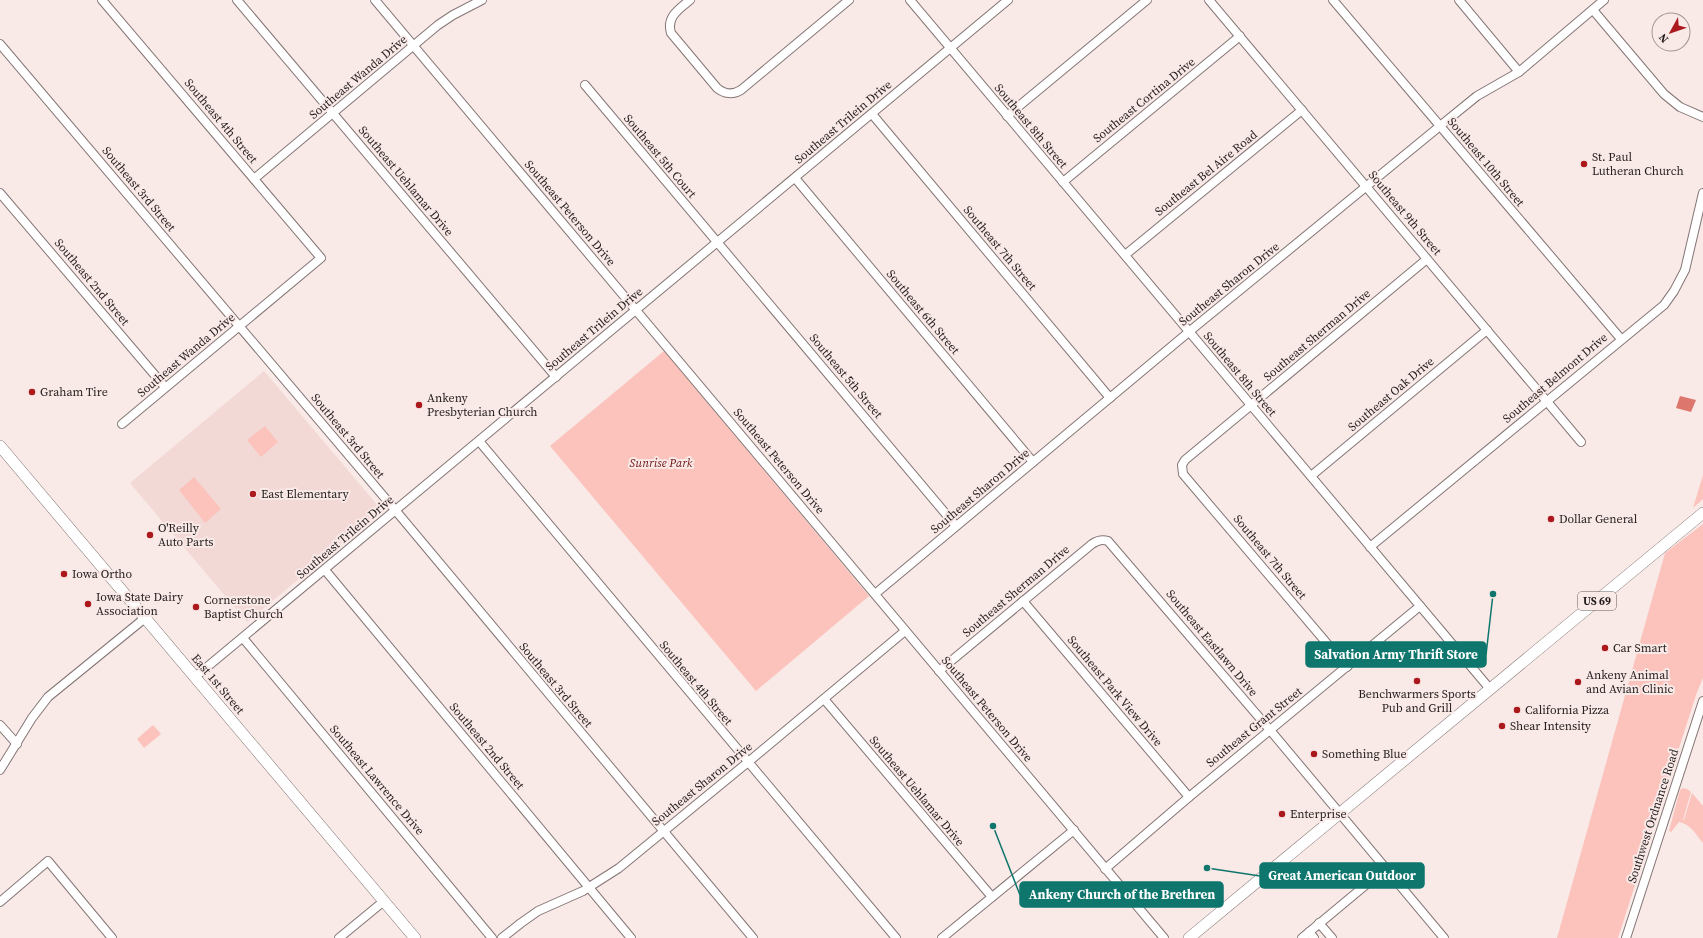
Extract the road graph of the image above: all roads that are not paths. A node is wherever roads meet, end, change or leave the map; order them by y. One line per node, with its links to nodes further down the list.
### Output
1 (102, 0): 28 (street, Southeast 4th Street)
2 (237, 0): 22 (street, Southeast Uehlamar Drive)
3 (375, 0): 17 (street, Southeast Peterson Drive)
4 (482, 0): 17 (street, Southeast Wanda Drive)
5 (690, 0): 6 (street)
6 (849, 0)
7 (910, 0): 18 (street, Southeast 8th Street)
8 (1008, 0): 18 (street, Southeast Trilein Drive)
9 (1147, 0): 24 (street)
10 (1209, 0): 15 (street, Southeast 9th Street)
11 (1333, 0): 26 (street, Southeast 10th Street)
12 (1459, 0): 19 (street)
13 (1604, 0): 14 (street, Southeast Sharon Drive)
14 (1593, 10): 19 (street, Southeast Sharon Drive); 25 (street)
15 (1240, 36): 21 (street, Southeast 9th Street); 29 (street, Southeast Cortina Drive)
16 (0, 44): 38 (street, Southeast 3rd Street)
17 (413, 46): 22 (street, Southeast Wanda Drive); 37 (street, Southeast Peterson Drive)
18 (950, 48): 23 (street, Southeast Trilein Drive); 24 (street, Southeast 8th Street)
19 (1519, 72): 26 (street, Southeast Sharon Drive)
20 (585, 85): 33 (street, Southeast 5th Court)
21 (1302, 110): 30 (street, Southeast 9th Street); 34 (street, Southeast Bel Aire Road)
22 (333, 113): 28 (street, Southeast Wanda Drive); 42 (street, Southeast Uehlamar Drive)
23 (872, 114): 27 (street, Southeast Trilein Drive); 44 (street, Southeast 7th Street)
24 (1007, 116): 29 (street, Southeast 8th Street)
25 (1703, 117)
26 (1440, 126): 30 (street, Southeast Sharon Drive); 41 (street, Southeast 10th Street)
27 (795, 178): 33 (street, Southeast Trilein Drive); 52 (street, Southeast 6th Street)
28 (254, 179): 35 (street, Southeast 4th Street)
29 (1063, 182): 34 (street, Southeast 8th Street)
30 (1367, 187): 36 (street, Southeast 9th Street); 40 (street, Southeast Sharon Drive)
31 (0, 193): 43 (street, Southeast 2nd Street)
32 (1703, 193): 41 (street, Southeast Belmont Drive)
33 (717, 242): 37 (street, Southeast Trilein Drive); 56 (street, Southeast 5th Street)
34 (1125, 255): 40 (street, Southeast 8th Street)
35 (321, 258): 38 (street, Southeast Wanda Drive)
36 (1428, 259): 39 (street, Southeast 9th Street); 46 (street, Southeast Sherman Drive)
37 (636, 310): 42 (street, Southeast Trilein Drive); 60 (street, Southeast Peterson Drive)
38 (239, 326): 43 (street, Southeast Wanda Drive); 54 (street, Southeast 3rd Street)
39 (1488, 330): 45 (street, Southeast 9th Street); 53 (street, Southeast Oak Drive)
40 (1189, 332): 44 (street, Southeast Sharon Drive); 46 (street, Southeast 8th Street)
41 (1621, 339): 45 (street, Southeast Belmont Drive)
42 (556, 377): 48 (street, Southeast Trilein Drive)
43 (165, 387): 47 (street, Southeast Wanda Drive)
44 (1110, 398): 52 (street, Southeast Sharon Drive)
45 (1548, 401): 49 (street, Southeast 9th Street); 58 (street, Southeast Belmont Drive)
46 (1251, 406): 51 (street, Southeast Sherman Drive); 53 (street, Southeast 8th Street)
47 (122, 424)
48 (479, 441): 54 (street, Southeast Trilein Drive); 75 (street, Southeast 4th Street)
49 (1581, 442)
50 (0, 446): 63 (main road, East 1st Street)
51 (1184, 460): 66 (street, Southeast 7th Street)
52 (1033, 462): 56 (street, Southeast Sharon Drive)
53 (1311, 476): 58 (street, Southeast 8th Street)
54 (396, 511): 59 (street, Southeast Trilein Drive); 80 (street, Southeast 3rd Street)
55 (1703, 513): 69 (main road, US 69)
56 (956, 526): 60 (street, Southeast Sharon Drive)
57 (1112, 544): 61 (street, Southeast Sherman Drive); 73 (street, Southeast Eastlawn Drive)
58 (1370, 547): 62 (street, Southeast 8th Street)
59 (325, 570): 65 (street, Southeast Trilein Drive); 83 (street, Southeast 2nd Street)
60 (874, 594): 64 (street, Southeast Peterson Drive)
61 (1023, 601): 67 (street, Southeast Sherman Drive); 77 (street, Southeast Park View Drive)
62 (1420, 606): 66 (street, Southeast Grant Street); 69 (street, Southeast 8th Street)
63 (145, 618): 68 (main road, East 1st Street); 74 (street)
64 (905, 630): 67 (street, Southeast Peterson Drive); 70 (street, Southeast Sharon Drive)
65 (243, 638): 68 (street, Southeast Trilein Drive); 92 (street, Southeast Lawrence Drive)
66 (1347, 667): 73 (street, Southeast Grant Street)
67 (939, 671): 79 (street, Southeast Peterson Drive)
68 (195, 677): 85 (main road, East 1st Street)
69 (1490, 689): 78 (main road, US 69)
70 (824, 699): 75 (street, Southeast Sharon Drive); 84 (street, Southeast Uehlamar Drive)
71 (1703, 701): 103 (street, Southwest Ordnance Road)
72 (0, 725): 74 (street)
73 (1270, 730): 77 (street, Southeast Grant Street); 78 (street, Southeast Eastlawn Drive)
74 (17, 744): 76 (street)
75 (748, 763): 80 (street, Southeast Sharon Drive); 96 (street, Southeast 4th Street)
76 (0, 770)
77 (1189, 797): 82 (street, Southeast Grant Street)
78 (1340, 814): 81 (street, Southeast Eastlawn Drive); 99 (main road, US 69)
79 (1074, 830): 82 (street, Southeast Peterson Drive); 84 (street)
80 (663, 832): 83 (street, Southeast Sharon Drive); 95 (street, Southeast 3rd Street)
81 (1386, 868): 87 (street); 102 (street, Southeast Eastlawn Drive)
82 (1105, 869): 98 (street, Southeast Peterson Drive)
83 (589, 888): 93 (street, Southeast Sharon Drive); 94 (street, Southeast 2nd Street)
84 (992, 898): 97 (street)
85 (384, 901): 90 (street); 91 (main road, East 1st Street)
86 (0, 902): 89 (street)
87 (1319, 923): 88 (street); 101 (street)
88 (1312, 935): 100 (street)
89 (112, 938)
90 (339, 938)
91 (415, 938)
92 (492, 938)
93 (502, 938)
94 (631, 938)
95 (753, 938)
96 (896, 938)
97 (942, 938)
98 (1164, 938)
99 (1189, 938)
100 (1302, 938)
101 (1332, 938)
102 (1444, 938)
103 (1626, 938)

